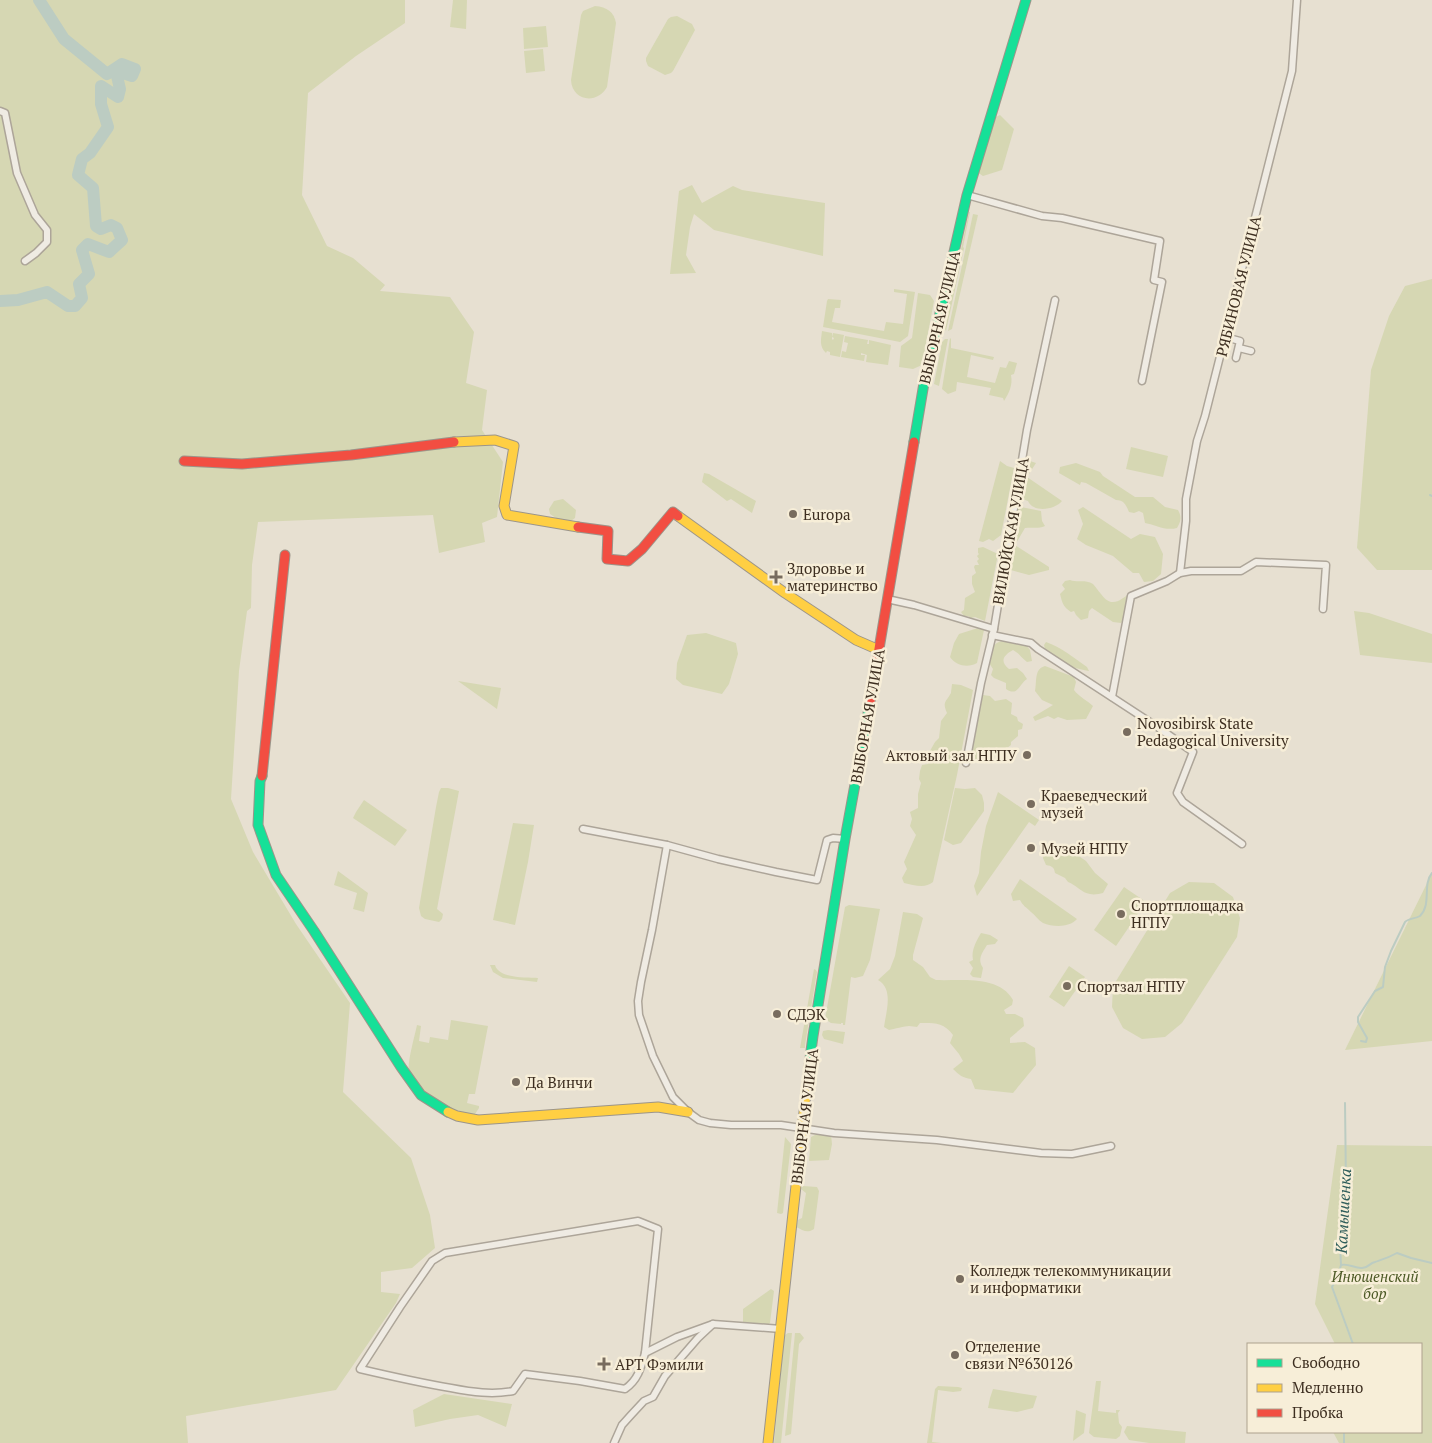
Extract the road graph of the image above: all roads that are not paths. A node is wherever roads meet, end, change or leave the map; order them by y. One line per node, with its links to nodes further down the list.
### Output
1 (1026, 0): 4 (street, ВЫБОРНАЯ УЛИЦА)
2 (1297, 0): 7 (street, РЯБИНОВАЯ УЛИЦА)
3 (0, 111): 5 (street)
4 (967, 195): 11 (street); 15 (street, ВЫБОРНАЯ УЛИЦА)
5 (25, 261)
6 (1055, 300): 17 (street, ВИЛЮЙСКАЯ УЛИЦА)
7 (1225, 337): 8 (street); 14 (street, РЯБИНОВАЯ УЛИЦА)
8 (1238, 348): 9 (street); 10 (street)
9 (1251, 350)
10 (1236, 358)
11 (1142, 381)
12 (184, 461): 18 (street)
13 (285, 555): 25 (street)
14 (1180, 573): 16 (street); 19 (street)
15 (887, 599): 17 (street); 18 (street, ВЫБОРНАЯ УЛИЦА)
16 (1324, 609)
17 (993, 632): 19 (street); 20 (street, ВИЛЮЙСКАЯ УЛИЦА)
18 (879, 650): 22 (street, ВЫБОРНАЯ УЛИЦА)
19 (1112, 697): 23 (street)
20 (966, 763)
21 (583, 829): 24 (street)
22 (846, 839): 24 (street); 26 (street, ВЫБОРНАЯ УЛИЦА)
23 (1242, 844)
24 (667, 845): 25 (street)
25 (688, 1112): 26 (street)
26 (802, 1128): 27 (street); 29 (street, ВЫБОРНАЯ УЛИЦА)
27 (1111, 1146)
28 (712, 1324): 29 (street); 30 (street); 31 (street)
29 (781, 1329): 32 (street, ВЫБОРНАЯ УЛИЦА)
30 (645, 1353): 30 (street)
31 (614, 1443)
32 (768, 1443)

